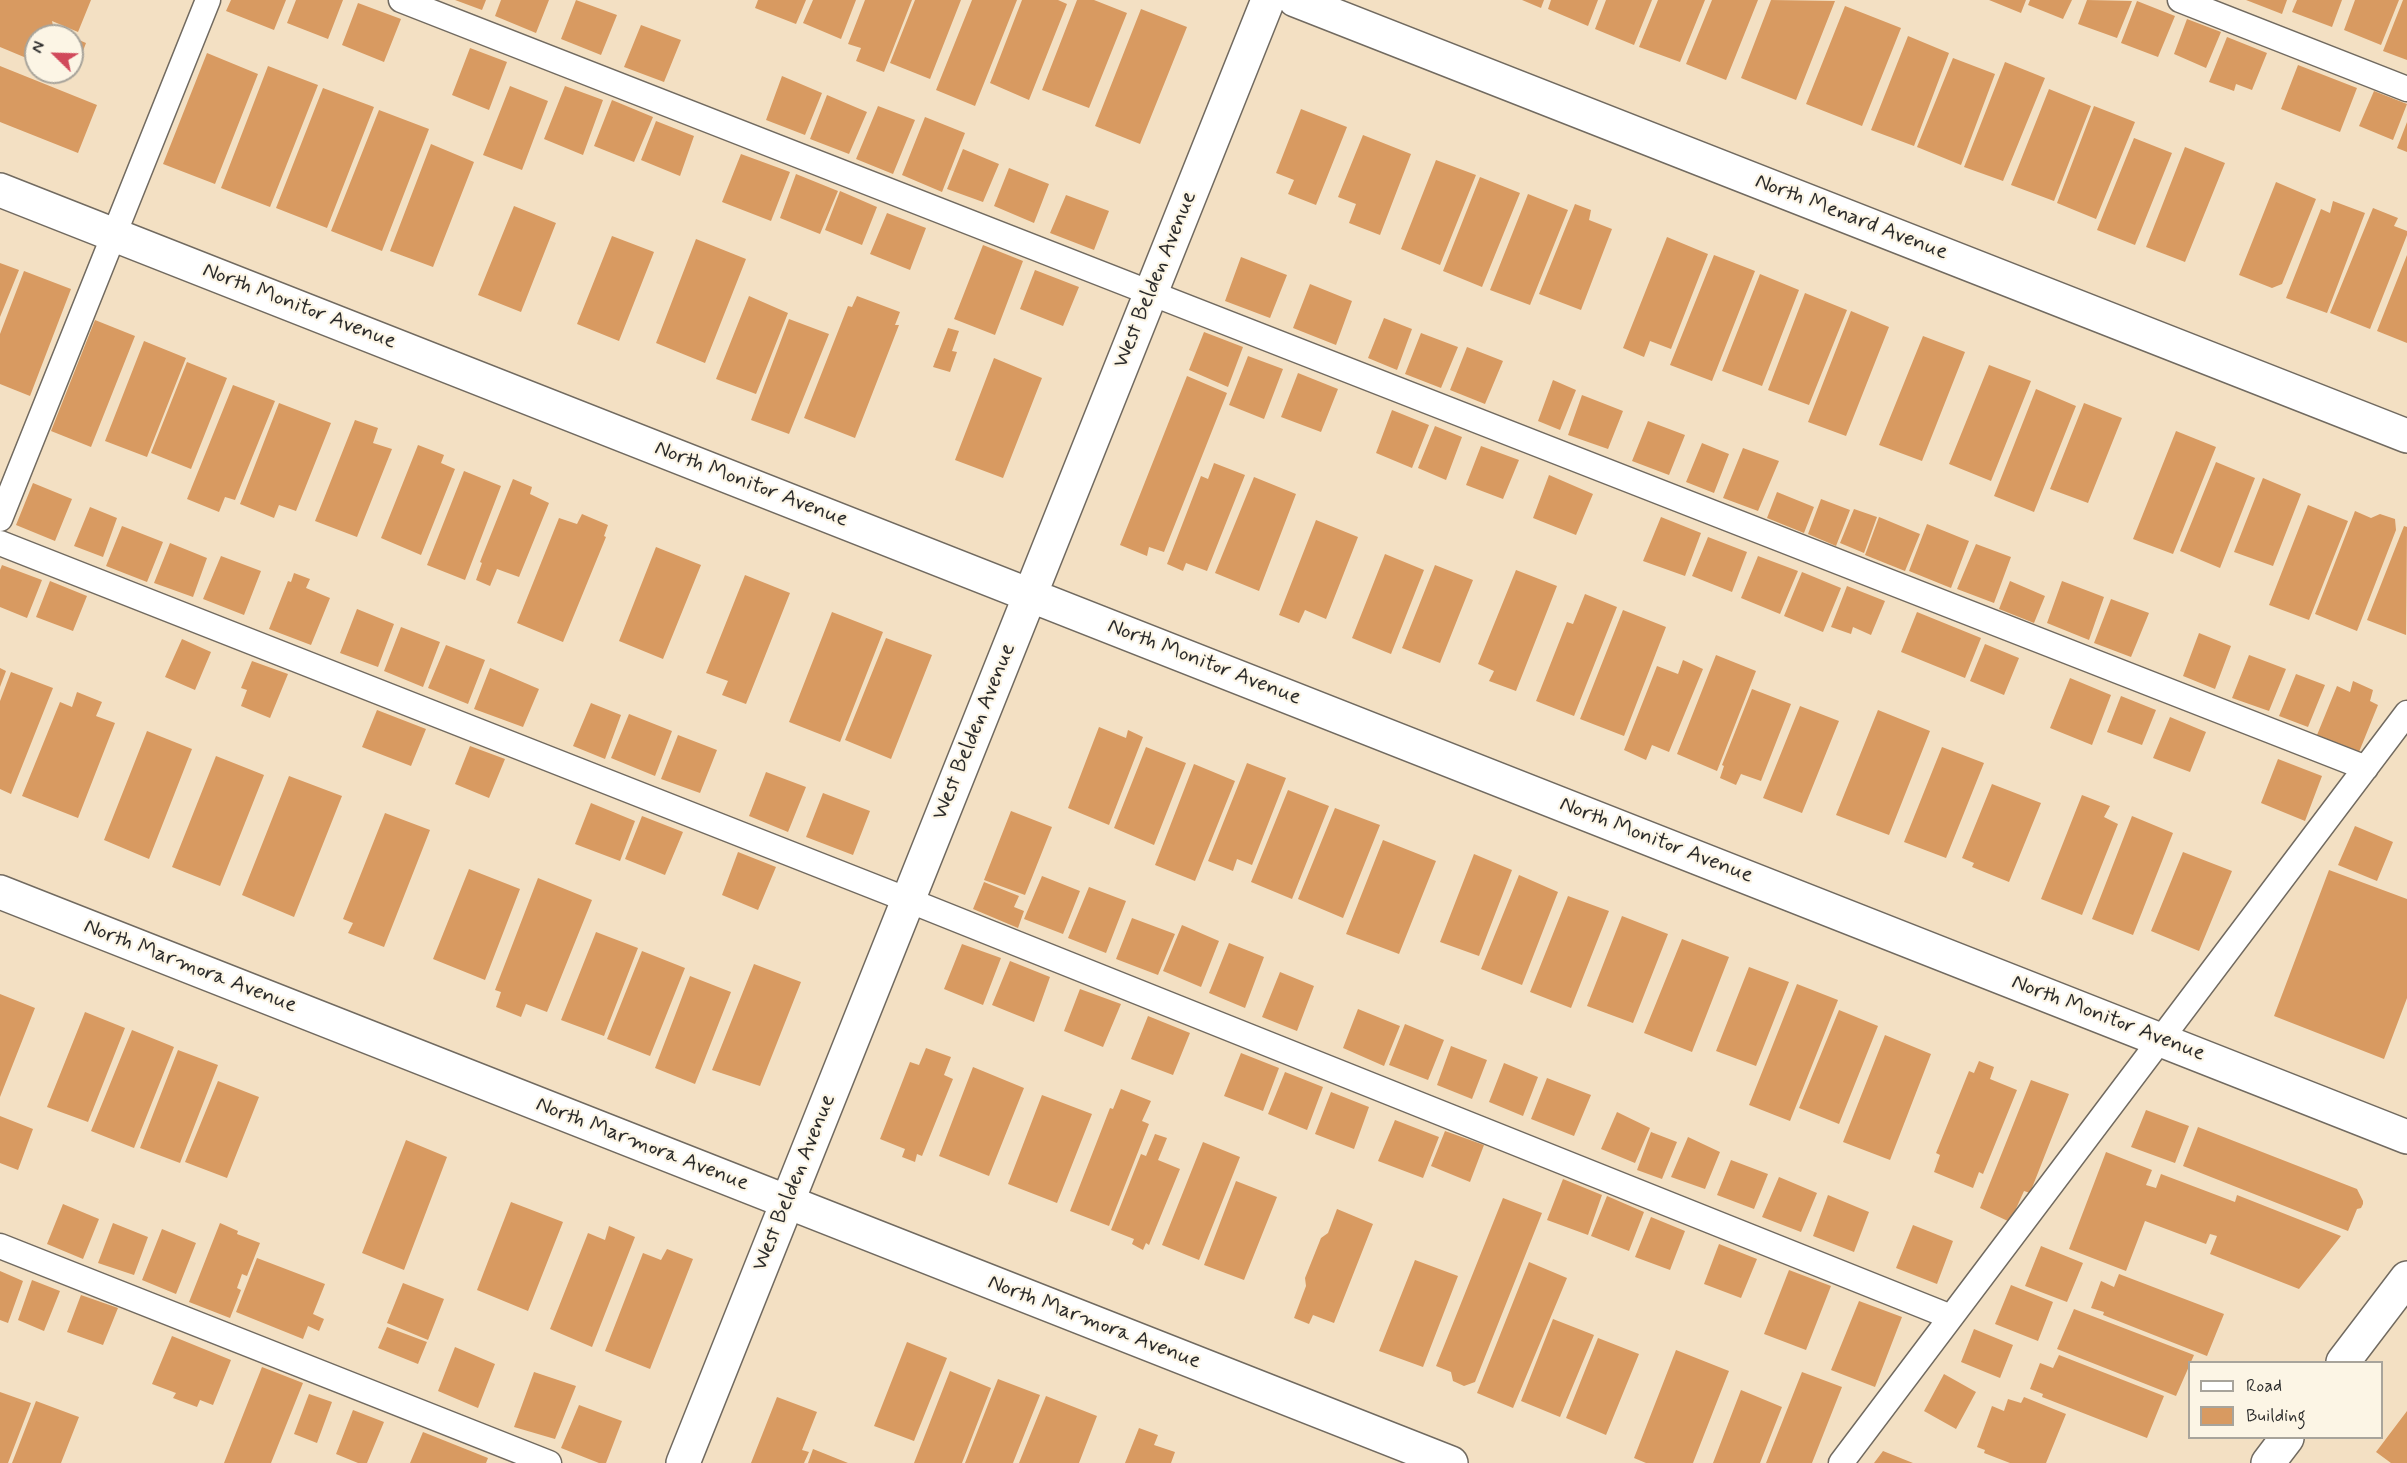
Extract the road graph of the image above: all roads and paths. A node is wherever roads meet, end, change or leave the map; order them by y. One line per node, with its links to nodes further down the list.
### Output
1 (208, 0): 8 (lane)
2 (401, 0): 9 (lane)
3 (1268, 0): 9 (street, West Belden Avenue)
4 (1295, 0): 10 (street, North Menard Avenue)
5 (2180, 0): 6 (lane)
6 (2407, 89)
7 (0, 190): 8 (street, North Monitor Avenue)
8 (114, 235): 11 (lane); 13 (street, North Monitor Avenue)
9 (1151, 293): 13 (street, West Belden Avenue); 15 (lane)
10 (2407, 436)
11 (0, 519)
12 (0, 543): 17 (lane)
13 (1030, 595): 17 (street, West Belden Avenue); 18 (street, North Monitor Avenue)
14 (2407, 713): 15 (lane)
15 (2366, 768): 18 (lane)
16 (0, 892): 20 (street, North Marmora Avenue)
17 (908, 900): 20 (street, West Belden Avenue); 23 (lane)
18 (2162, 1040): 19 (street, North Monitor Avenue); 23 (lane)
19 (2407, 1137)
20 (787, 1202): 27 (street, West Belden Avenue); 28 (street, North Marmora Avenue)
21 (0, 1246): 26 (lane)
22 (2407, 1278): 24 (street)
23 (1951, 1317): 29 (lane)
24 (2344, 1361)
25 (2286, 1439): 30 (street)
26 (549, 1463)
27 (682, 1463)
28 (1451, 1463)
29 (1841, 1463)
30 (2268, 1463)

